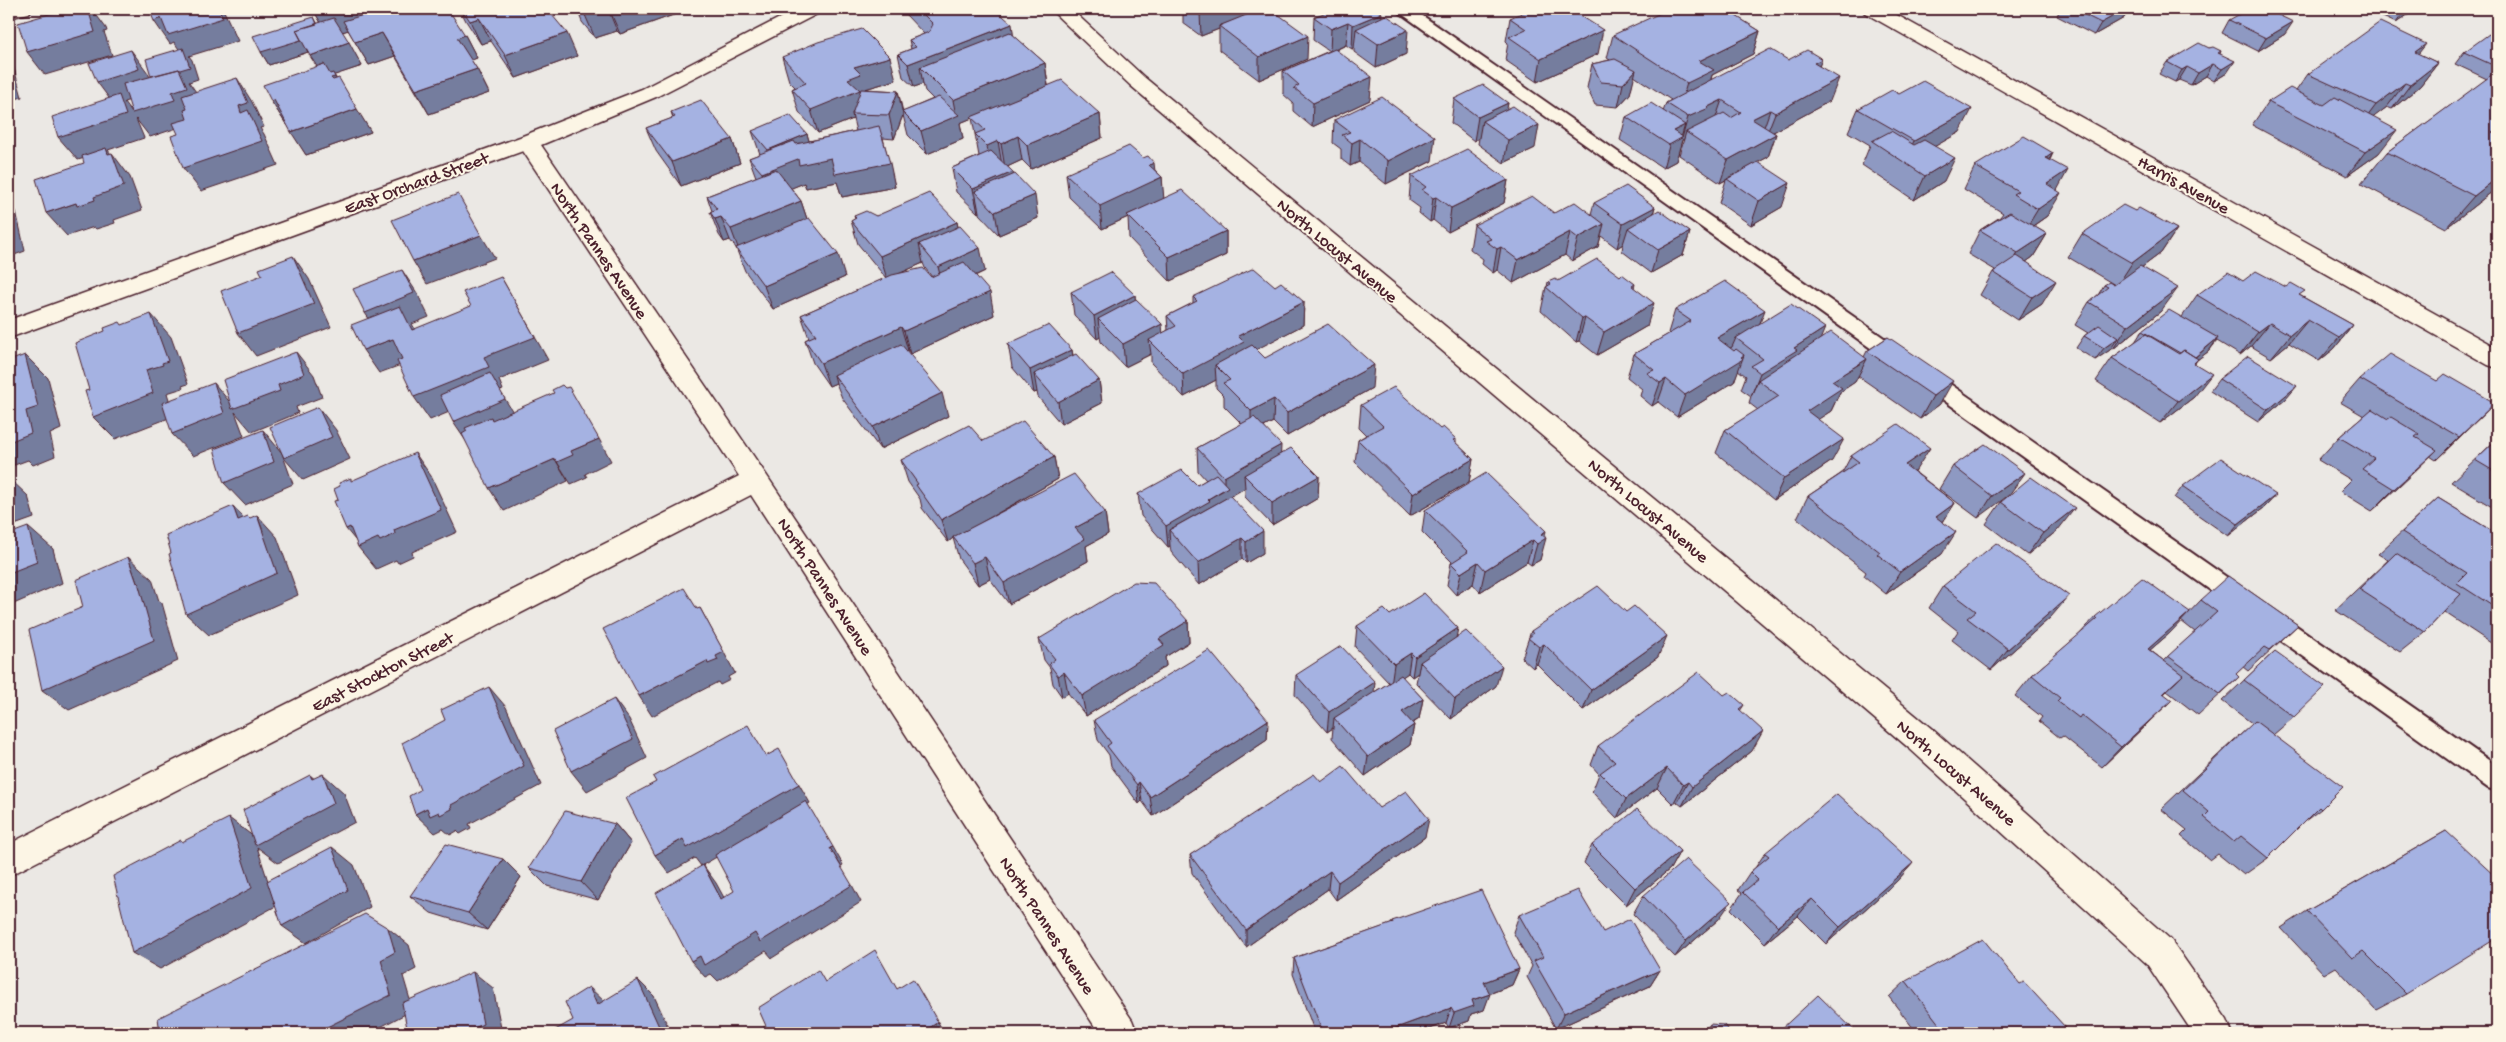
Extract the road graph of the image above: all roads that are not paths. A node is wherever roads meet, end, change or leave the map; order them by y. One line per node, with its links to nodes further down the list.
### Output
1 (22, 9): 6 (street)
2 (812, 9): 7 (street, East Orchard Street)
3 (1060, 9): 14 (street, North Locust Avenue)
4 (1403, 9): 11 (lane)
5 (1872, 9): 9 (street, Harris Avenue)
6 (9, 12)
7 (528, 142): 8 (street, East Orchard Street); 10 (street, North Pannes Avenue)
8 (9, 329)
9 (2497, 359)
10 (756, 480): 12 (street, East Stockton Street); 13 (street, North Pannes Avenue)
11 (2497, 780)
12 (9, 861)
13 (1119, 1033)
14 (2214, 1033)

